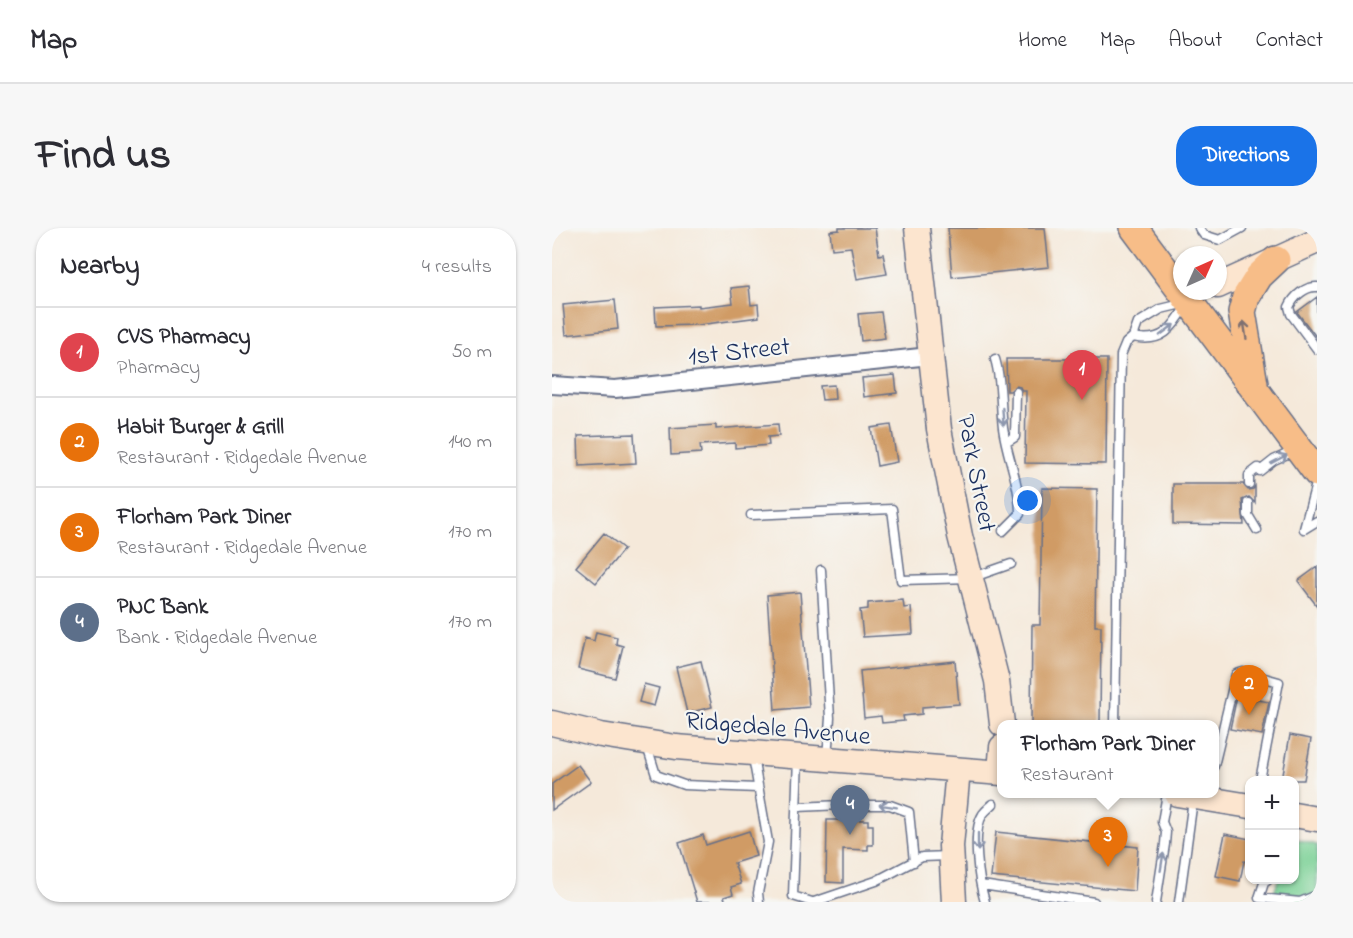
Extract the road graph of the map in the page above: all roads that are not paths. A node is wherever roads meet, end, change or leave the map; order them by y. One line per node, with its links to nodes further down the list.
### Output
1 (917, 228): 15 (main road, Park Street)
2 (1134, 228): 7 (main road)
3 (1199, 228): 4 (lane)
4 (1242, 228)
5 (1317, 241): 6 (main road)
6 (1276, 260): 8 (main road); 18 (main road, one-way to 6)
7 (1173, 269)
8 (1227, 281)
9 (1317, 287): 14 (lane)
10 (1187, 300): 13 (lane)
11 (1196, 300): 13 (lane, one-way to 11)
12 (1201, 300): 18 (main road)
13 (1133, 337): 34 (lane)
14 (1317, 349)
15 (930, 356): 17 (street, 1st Street); 32 (main road, Park Street)
16 (995, 359): 20 (lane, one-way to 20)
17 (552, 385)
18 (1254, 388): 21 (main road)
19 (1016, 392): 20 (lane)
20 (1007, 442): 29 (lane)
21 (1299, 449): 22 (main road); 24 (lane, one-way to 21)
22 (1317, 473)
23 (1317, 480): 27 (lane)
24 (1249, 484)
25 (1248, 503): 28 (lane)
26 (751, 515): 32 (lane)
27 (1317, 521)
28 (1257, 530)
29 (1003, 531)
30 (1011, 564): 32 (lane)
31 (821, 570): 40 (lane)
32 (971, 578): 33 (main road, Park Street)
33 (1002, 720)
34 (1115, 720)
35 (552, 723): 36 (main road, Ridgedale Avenue)
36 (646, 742): 38 (main road, Ridgedale Avenue); 44 (lane)
37 (1219, 748): 43 (lane)
38 (753, 753): 39 (main road, Ridgedale Avenue); 44 (lane)
39 (798, 757): 40 (main road, Ridgedale Avenue); 52 (lane)
40 (826, 759): 41 (main road, Ridgedale Avenue)
41 (958, 770): 42 (main road, Ridgedale Avenue); 55 (main road)
42 (997, 773)
43 (1261, 776)
44 (757, 788): 60 (lane)
45 (1166, 798): 65 (lane, one-way to 45)
46 (1196, 798): 66 (lane)
47 (1211, 798): 51 (main road)
48 (993, 804): 58 (lane, one-way to 58)
49 (842, 805): 52 (lane)
50 (859, 805): 56 (lane, one-way to 50)
51 (1245, 805)
52 (796, 807): 61 (lane)
53 (1299, 816): 54 (main road)
54 (1317, 819)
55 (951, 856): 56 (lane); 62 (main road)
56 (914, 862): 61 (lane)
57 (1264, 884): 59 (lane)
58 (982, 885): 63 (lane); 64 (lane)
59 (1317, 896)
60 (759, 902)
61 (813, 902)
62 (954, 902)
63 (985, 902)
64 (1094, 902)
65 (1156, 902)
66 (1179, 902)

